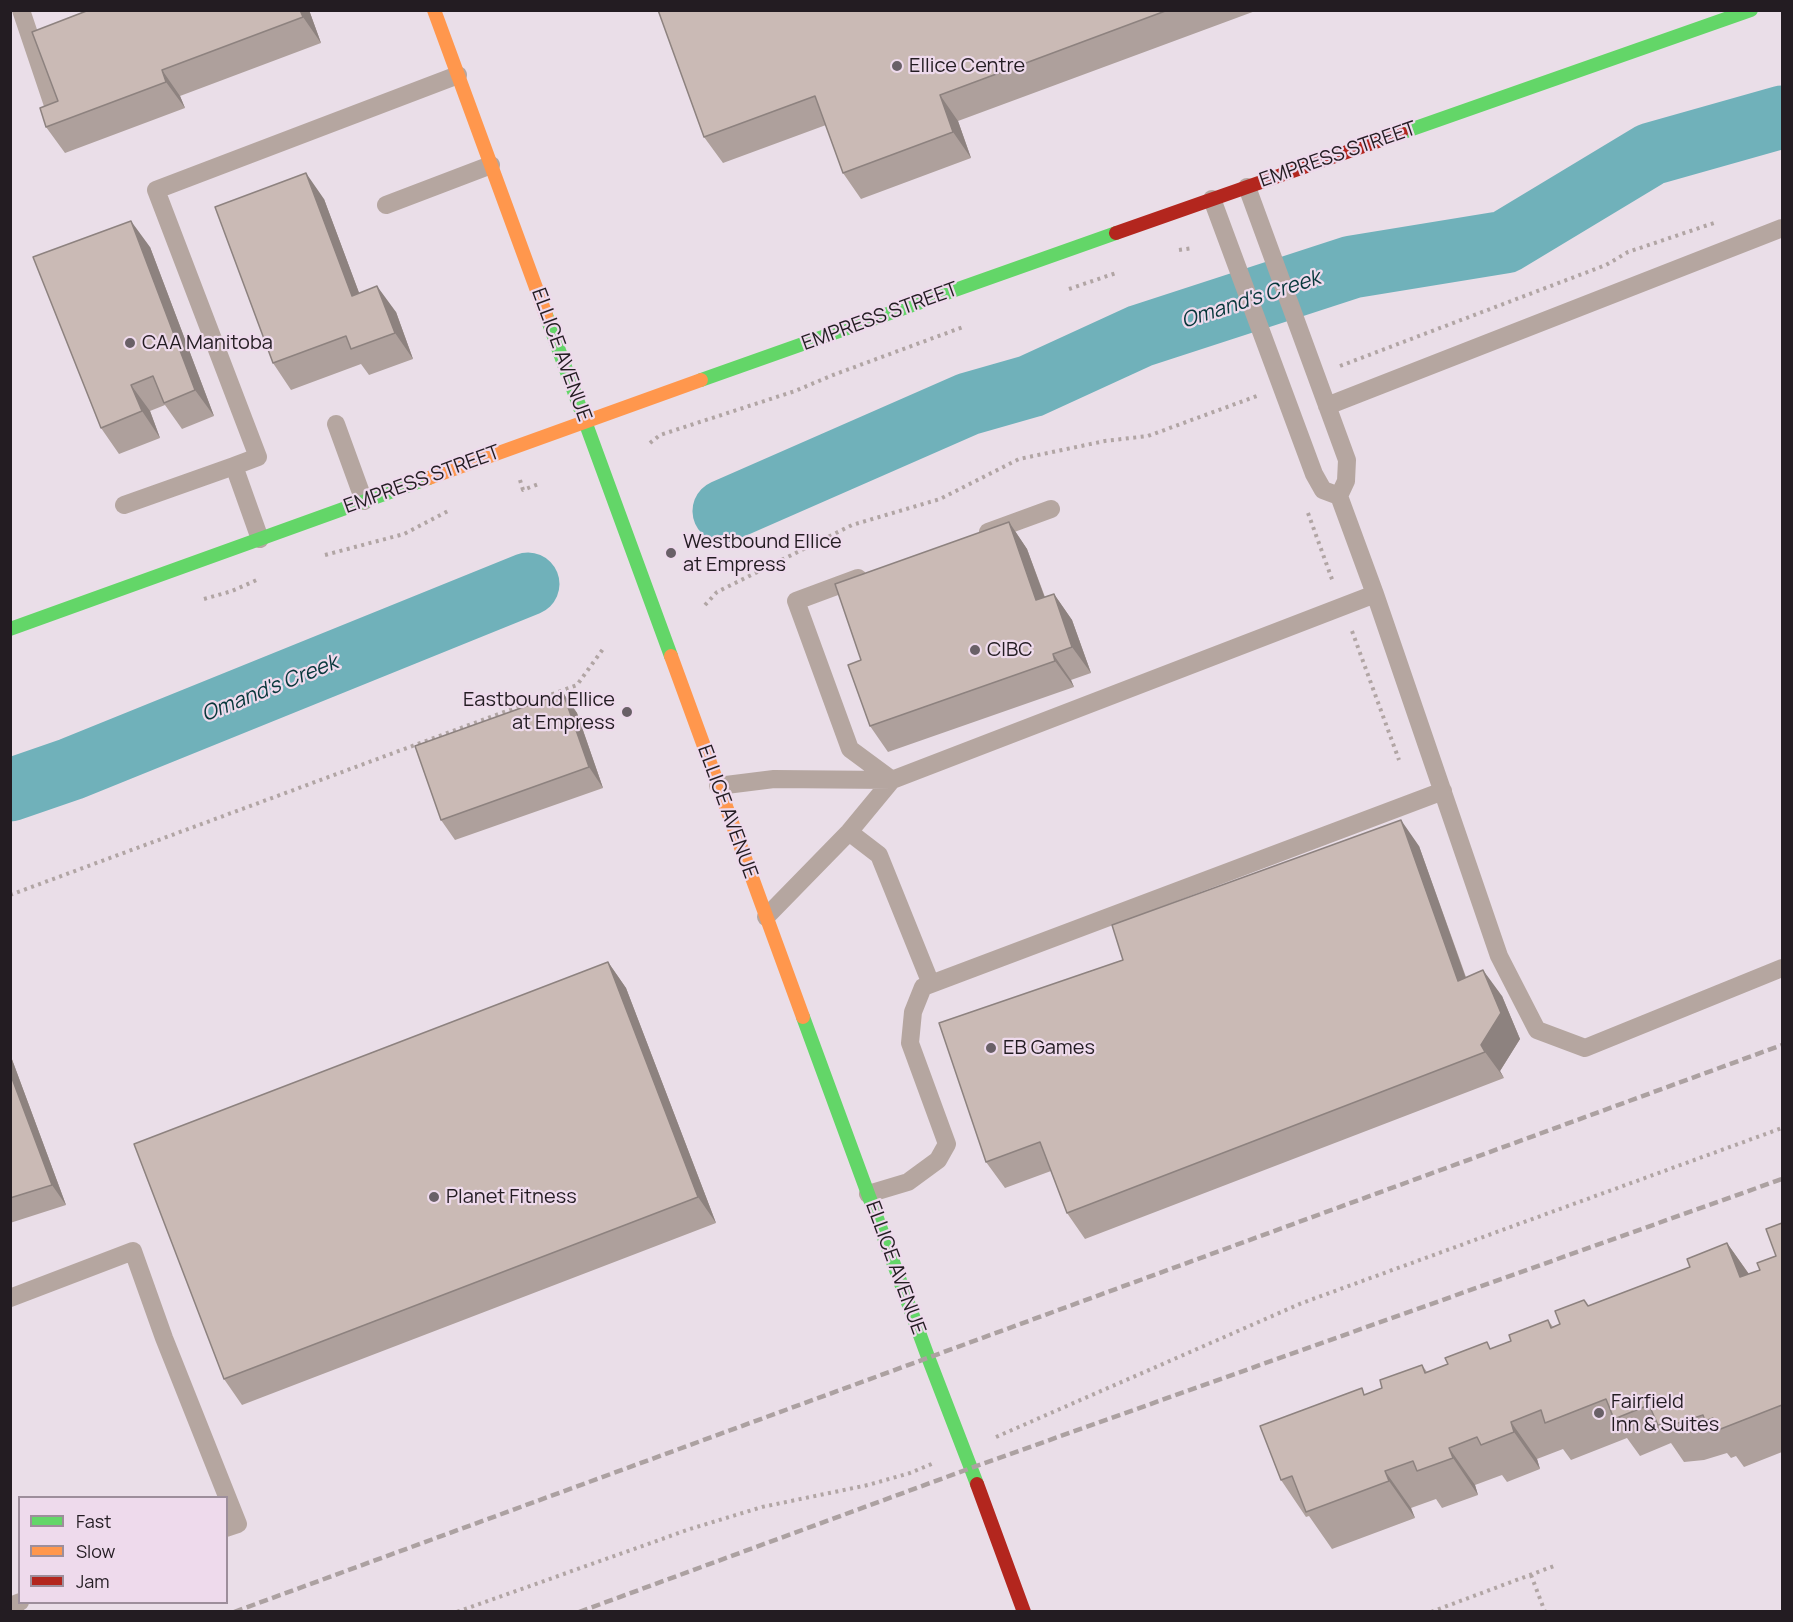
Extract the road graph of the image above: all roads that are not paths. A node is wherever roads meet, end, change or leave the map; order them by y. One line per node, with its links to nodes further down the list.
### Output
1 (21, 10): 5 (lane)
2 (434, 10): 4 (main road, ELLICE AVENUE)
3 (1751, 10): 7 (main road, EMPRESS STREET)
4 (458, 75): 6 (main road, ELLICE AVENUE); 14 (lane)
5 (58, 120)
6 (491, 165): 9 (lane); 12 (main road, ELLICE AVENUE)
7 (1247, 187): 8 (main road, EMPRESS STREET); 11 (lane)
8 (1212, 199): 12 (main road, EMPRESS STREET); 15 (lane)
9 (386, 205)
10 (1782, 228): 11 (lane)
11 (1327, 406): 15 (lane)
12 (586, 422): 16 (main road, EMPRESS STREET); 25 (main road, ELLICE AVENUE)
13 (336, 424): 16 (lane)
14 (234, 466): 17 (lane); 19 (lane)
15 (1339, 496): 22 (lane)
16 (364, 501): 19 (main road, EMPRESS STREET)
17 (124, 505)
18 (1051, 509): 20 (lane)
19 (260, 539): 23 (main road, EMPRESS STREET)
20 (968, 539)
21 (872, 573): 24 (lane)
22 (1375, 594): 24 (lane); 26 (lane)
23 (10, 630)
24 (892, 780): 25 (lane); 27 (lane)
25 (718, 786): 28 (main road, ELLICE AVENUE)
26 (1443, 791): 29 (lane); 30 (lane)
27 (849, 832): 28 (lane); 30 (lane)
28 (766, 917): 31 (main road, ELLICE AVENUE)
29 (1782, 968)
30 (931, 984): 31 (lane)
31 (868, 1194): 36 (main road, ELLICE AVENUE)
32 (10, 1298): 33 (lane)
33 (227, 1496)
34 (228, 1499): 35 (lane)
35 (228, 1527)
36 (1024, 1611)

